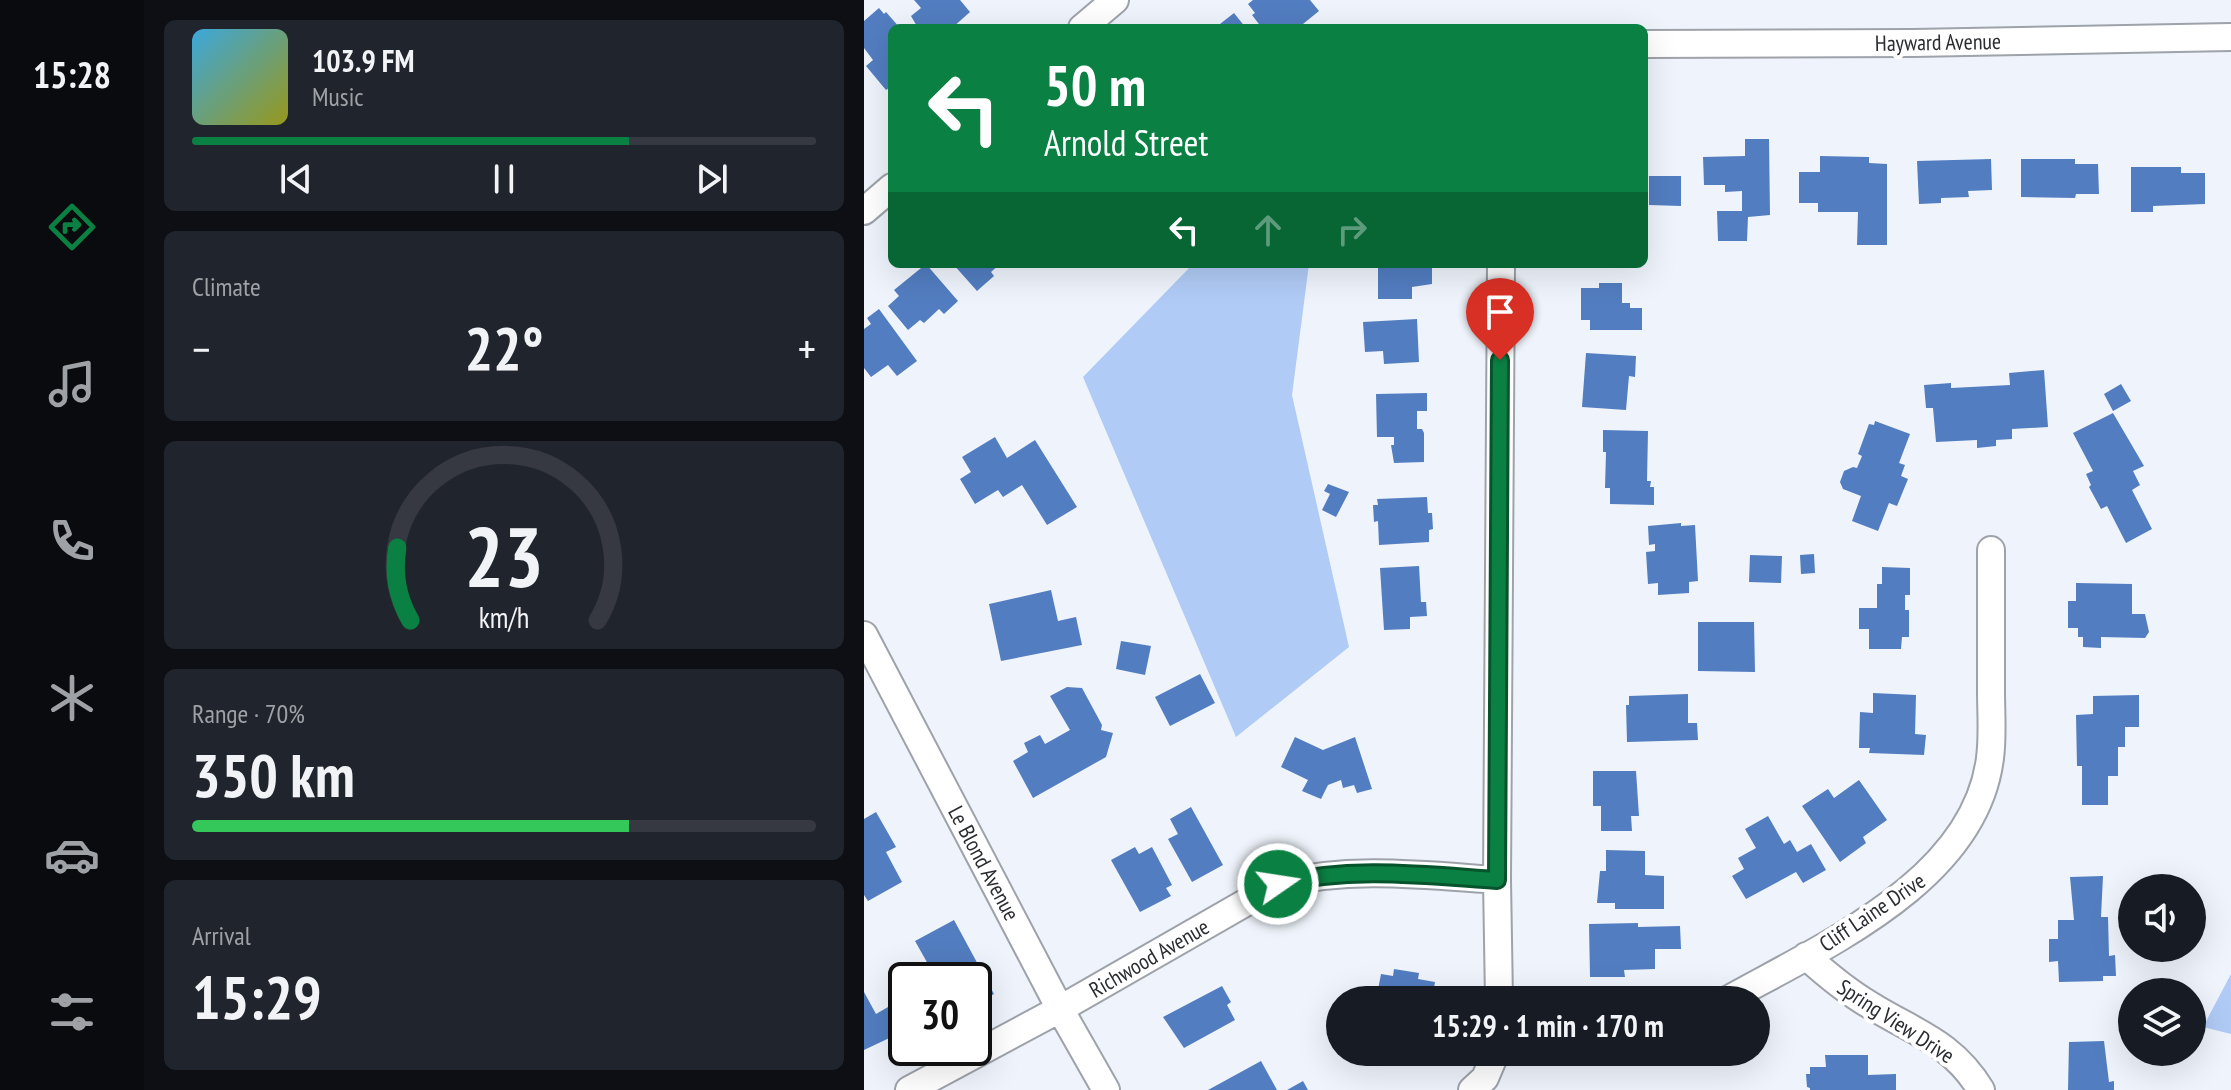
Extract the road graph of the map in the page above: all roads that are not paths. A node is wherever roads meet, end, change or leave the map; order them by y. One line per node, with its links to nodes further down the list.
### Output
1 (1115, 0): 2 (street)
2 (1087, 24)
3 (2231, 37): 4 (street, Hayward Avenue)
4 (1648, 44)
5 (888, 190): 6 (street)
6 (864, 211)
7 (1501, 268): 10 (street)
8 (1991, 550): 11 (street, Cliff Laine Drive)
9 (864, 635): 14 (street, Le Blond Avenue)
10 (1497, 880): 12 (street); 14 (street, Richwood Avenue)
11 (1806, 956): 13 (street, Cliff Laine Drive); 19 (street, Spring View Drive)
12 (1499, 986)
13 (1752, 986)
14 (1060, 1009): 16 (street, Richwood Avenue); 17 (street, Le Blond Avenue)
15 (1490, 1066): 18 (street)
16 (909, 1090)
17 (1106, 1090)
18 (1472, 1090)
19 (1981, 1090)

